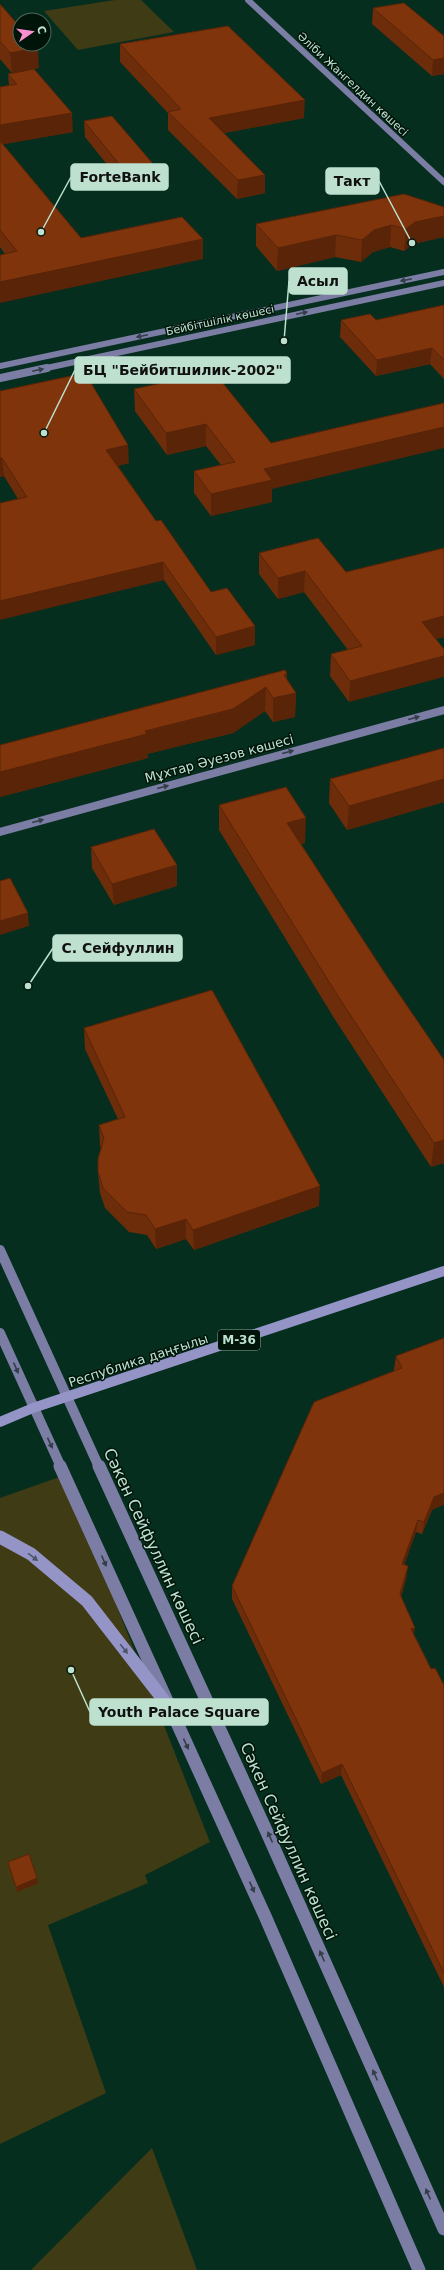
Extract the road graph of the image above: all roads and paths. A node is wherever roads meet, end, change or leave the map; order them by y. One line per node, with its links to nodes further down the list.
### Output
1 (248, 0): 2 (main road, Әліби Жангелдин көшесі)
2 (444, 182)
3 (444, 268): 5 (main road)
4 (444, 272): 5 (main road, Бейбітшілік көшесі)
5 (434, 274): 9 (main road, Бейбітшілік көшесі, one-way to 9)
6 (444, 283): 8 (main road, Бейбітшілік көшесі)
7 (444, 287): 8 (main road)
8 (402, 292): 10 (main road, Бейбітшілік көшесі, one-way to 8)
9 (0, 366)
10 (0, 378)
11 (444, 710): 12 (main road, Мұхтар Әуезов көшесі, one-way to 11)
12 (0, 832)
13 (0, 1250): 16 (main road, Сәкен Сейфуллин көшесі)
14 (444, 1271): 16 (main road, Республика даңғылы / M-36)
15 (0, 1333): 17 (main road, one-way to 17)
16 (67, 1398): 17 (main road, Республика даңғылы / M-36); 21 (main road, Сәкен Сейфуллин көшесі, one-way to 16)
17 (34, 1408): 18 (main road, Республика даңғылы / M-36); 20 (main road, one-way to 20)
18 (0, 1422)
19 (0, 1537): 20 (main road, one-way to 20)
20 (169, 1706): 22 (main road, one-way to 22)
21 (444, 2229)
22 (419, 2270)

